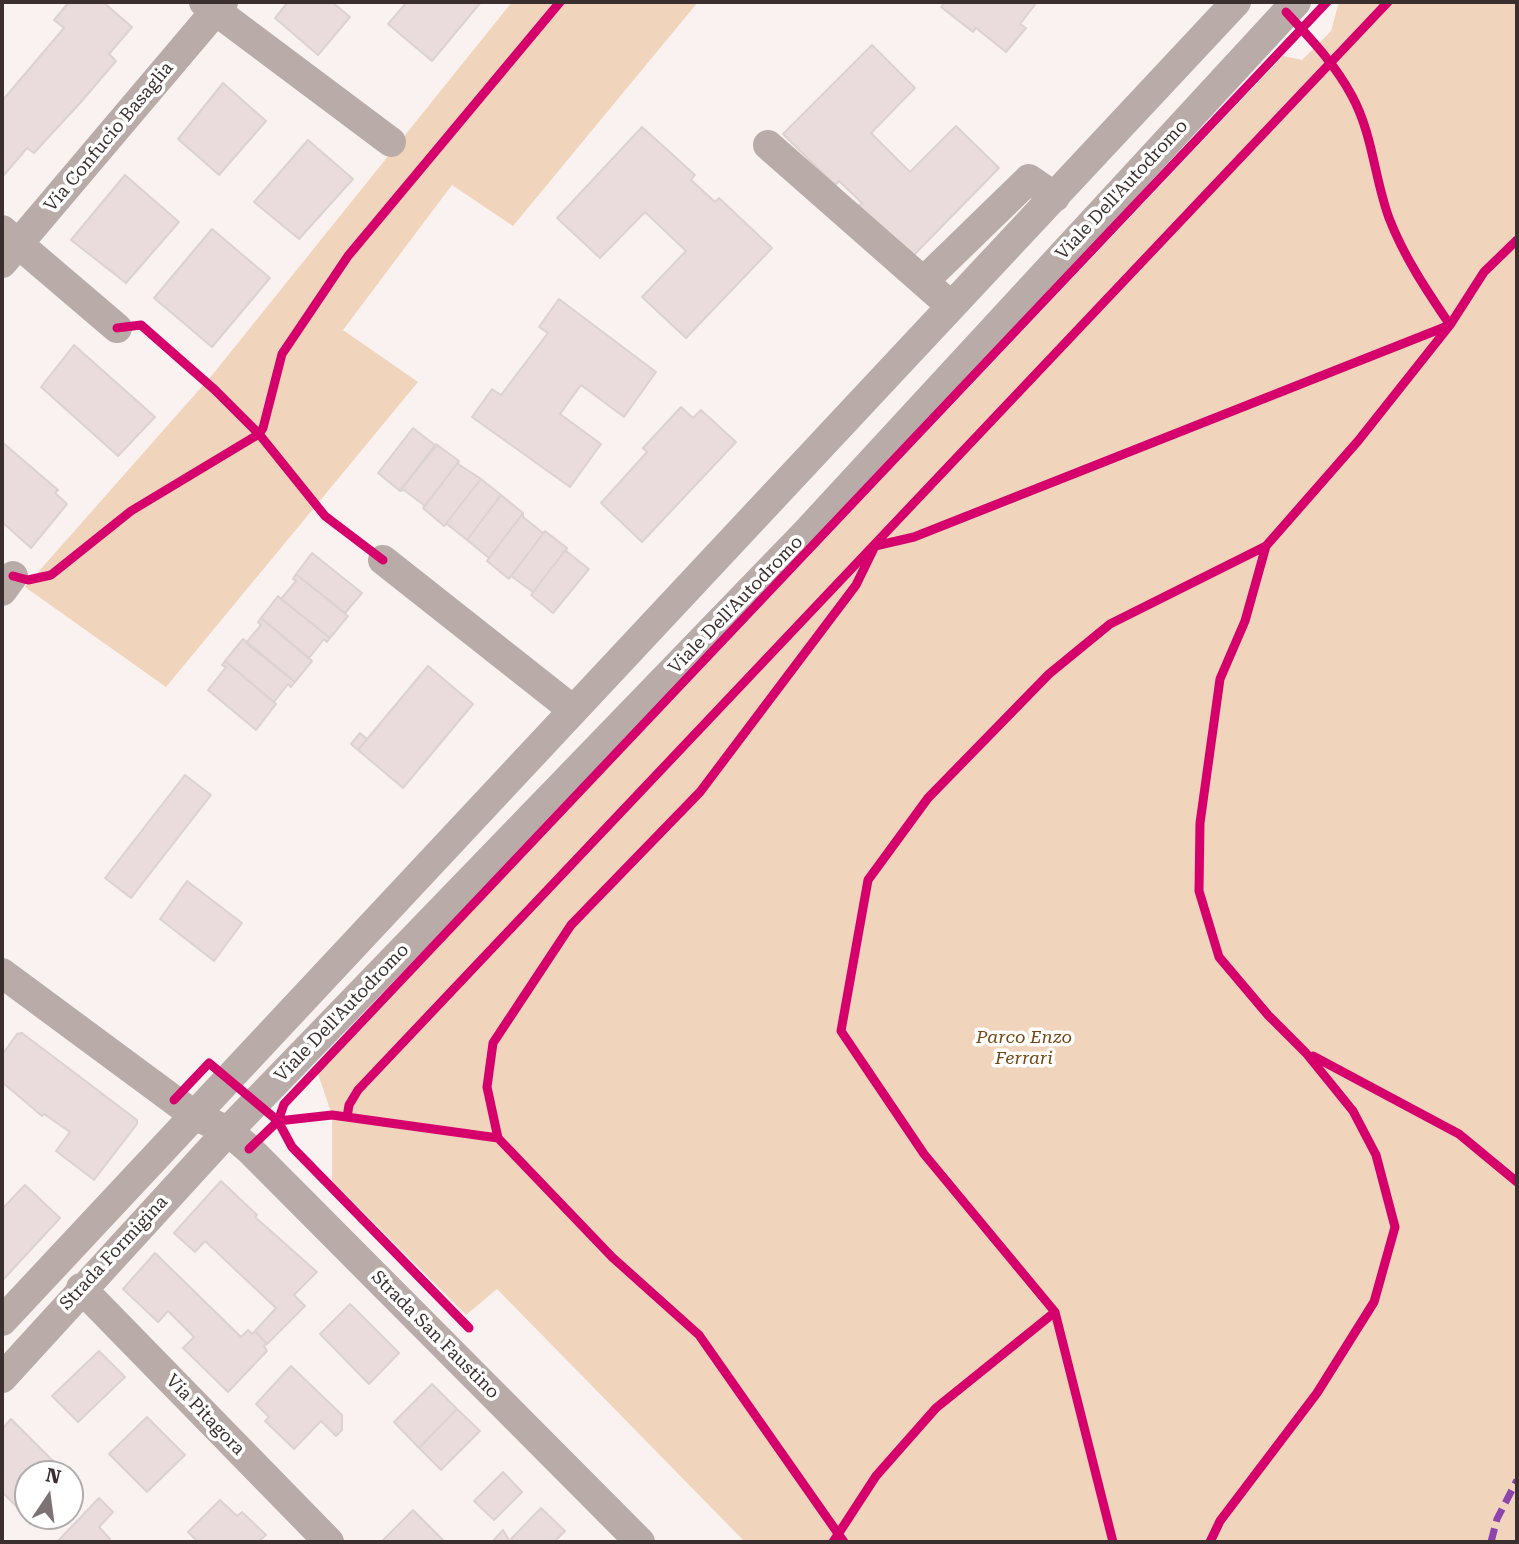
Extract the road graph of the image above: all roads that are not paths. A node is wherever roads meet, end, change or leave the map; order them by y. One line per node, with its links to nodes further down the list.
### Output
1 (1236, 2): 8 (street, Viale Dell'Autodromo)
2 (1247, 2): 5 (street)
3 (1296, 2): 5 (street, Viale Dell'Autodromo)
4 (214, 5): 6 (street); 9 (street, Via Confucio Basaglia)
5 (1275, 24): 17 (street, Viale Dell'Autodromo)
6 (391, 142)
7 (768, 145): 10 (street)
8 (1055, 197): 10 (street); 11 (street, Viale Dell'Autodromo)
9 (7, 246): 12 (street)
10 (924, 281): 11 (street)
11 (950, 305): 14 (street, Viale Dell'Autodromo)
12 (117, 328)
13 (383, 561): 14 (street)
14 (572, 710): 16 (street, Viale Dell'Autodromo)
15 (2, 974): 16 (street)
16 (194, 1115): 17 (street); 19 (street, Strada Formigina)
17 (228, 1131): 18 (street, Strada Formigina); 22 (street, Strada San Faustino)
18 (81, 1288): 20 (street, Strada Formigina); 21 (street, Via Pitagora)
19 (2, 1321)
20 (2, 1378)
21 (329, 1542)
22 (640, 1542)

